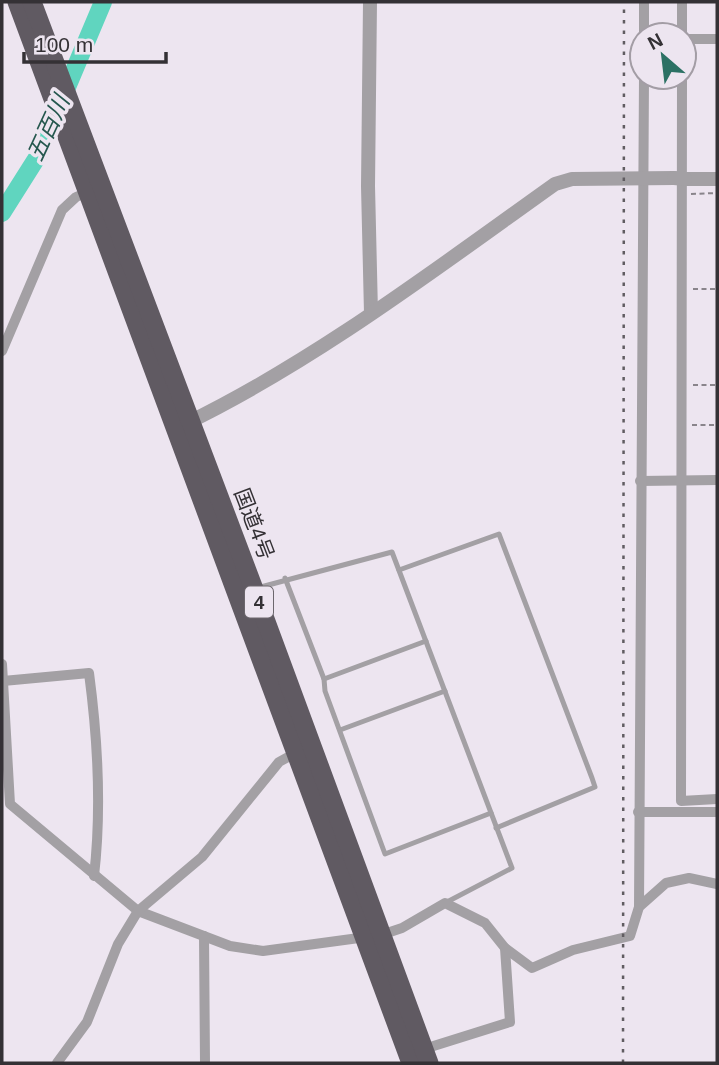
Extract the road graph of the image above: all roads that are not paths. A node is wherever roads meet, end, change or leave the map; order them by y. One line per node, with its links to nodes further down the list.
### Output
1 (17, 2): 14 (highway, 国道4号 / 4)
2 (32, 2): 17 (highway, 国道4号 / 4)
3 (370, 2): 15 (street)
4 (643, 2): 6 (street)
5 (682, 2): 7 (street)
6 (644, 21)
7 (683, 21)
8 (698, 38): 9 (street)
9 (717, 39)
10 (644, 91): 12 (street)
11 (682, 91): 18 (street)
12 (641, 178): 13 (street); 15 (street); 20 (street)
13 (717, 179)
14 (88, 192): 16 (street); 17 (highway, 国道4号 / 4)
15 (371, 313): 17 (street)
16 (2, 351)
17 (184, 424): 23 (highway, 国道4号 / 4); 30 (highway, 国道4号 / 4)
18 (681, 480): 19 (street); 20 (street); 32 (street)
19 (717, 480)
20 (640, 481): 35 (street)
21 (399, 570): 22 (lane); 24 (lane); 36 (lane)
22 (285, 578): 23 (lane); 26 (lane)
23 (254, 589): 43 (highway, 国道4号 / 4)
24 (426, 641): 26 (lane); 28 (lane)
25 (2, 664): 27 (street)
26 (324, 678): 29 (lane)
27 (3, 681): 37 (street); 37 (street)
28 (445, 691): 29 (lane); 34 (lane)
29 (340, 730): 34 (lane)
30 (298, 752): 41 (street); 43 (highway, 国道4号 / 4)
31 (717, 799): 32 (street)
32 (680, 807): 33 (street); 35 (street)
33 (717, 812)
34 (491, 813): 36 (lane)
35 (638, 813): 40 (street)
36 (496, 828): 39 (lane)
37 (94, 876): 41 (street)
38 (717, 884): 40 (street)
39 (445, 903): 43 (street); 44 (street)
40 (639, 907): 44 (street)
41 (138, 911): 42 (street); 46 (street)
42 (204, 936): 43 (street); 47 (street)
43 (373, 937): 45 (highway, 国道4号 / 4)
44 (505, 948): 45 (street)
45 (421, 1058)
46 (57, 1063)
47 (205, 1063)

